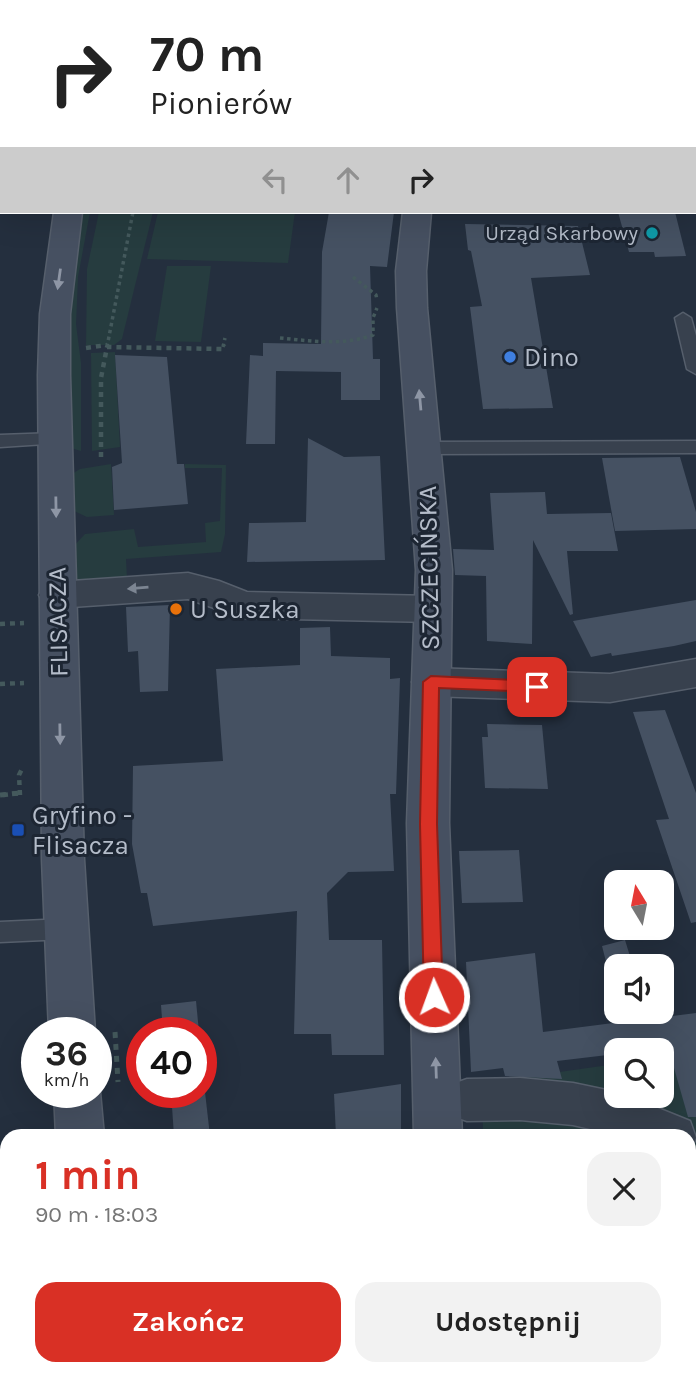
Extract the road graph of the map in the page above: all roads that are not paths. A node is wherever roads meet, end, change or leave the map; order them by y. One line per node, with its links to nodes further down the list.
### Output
1 (68, 214): 5 (street, FLISACZA, one-way to 5)
2 (417, 214): 8 (street, SZCZECIŃSKA, one-way to 2)
3 (683, 318): 4 (lane)
4 (696, 369)
5 (55, 439): 6 (lane); 9 (street, FLISACZA, one-way to 9)
6 (0, 441)
7 (696, 447): 8 (lane)
8 (424, 448): 10 (street, SZCZECIŃSKA)
9 (47, 608): 10 (street, one-way to 9); 13 (street, FLISACZA, one-way to 13)
10 (433, 609): 12 (street, SZCZECIŃSKA)
11 (696, 673): 12 (street)
12 (431, 682): 19 (street, SZCZECIŃSKA, one-way to 12)
13 (66, 929): 14 (lane); 15 (street, FLISACZA)
14 (0, 932)
15 (71, 1017)
16 (467, 1100): 20 (street)
17 (78, 1108): 18 (street)
18 (80, 1129)
19 (438, 1129)
20 (655, 1129)

